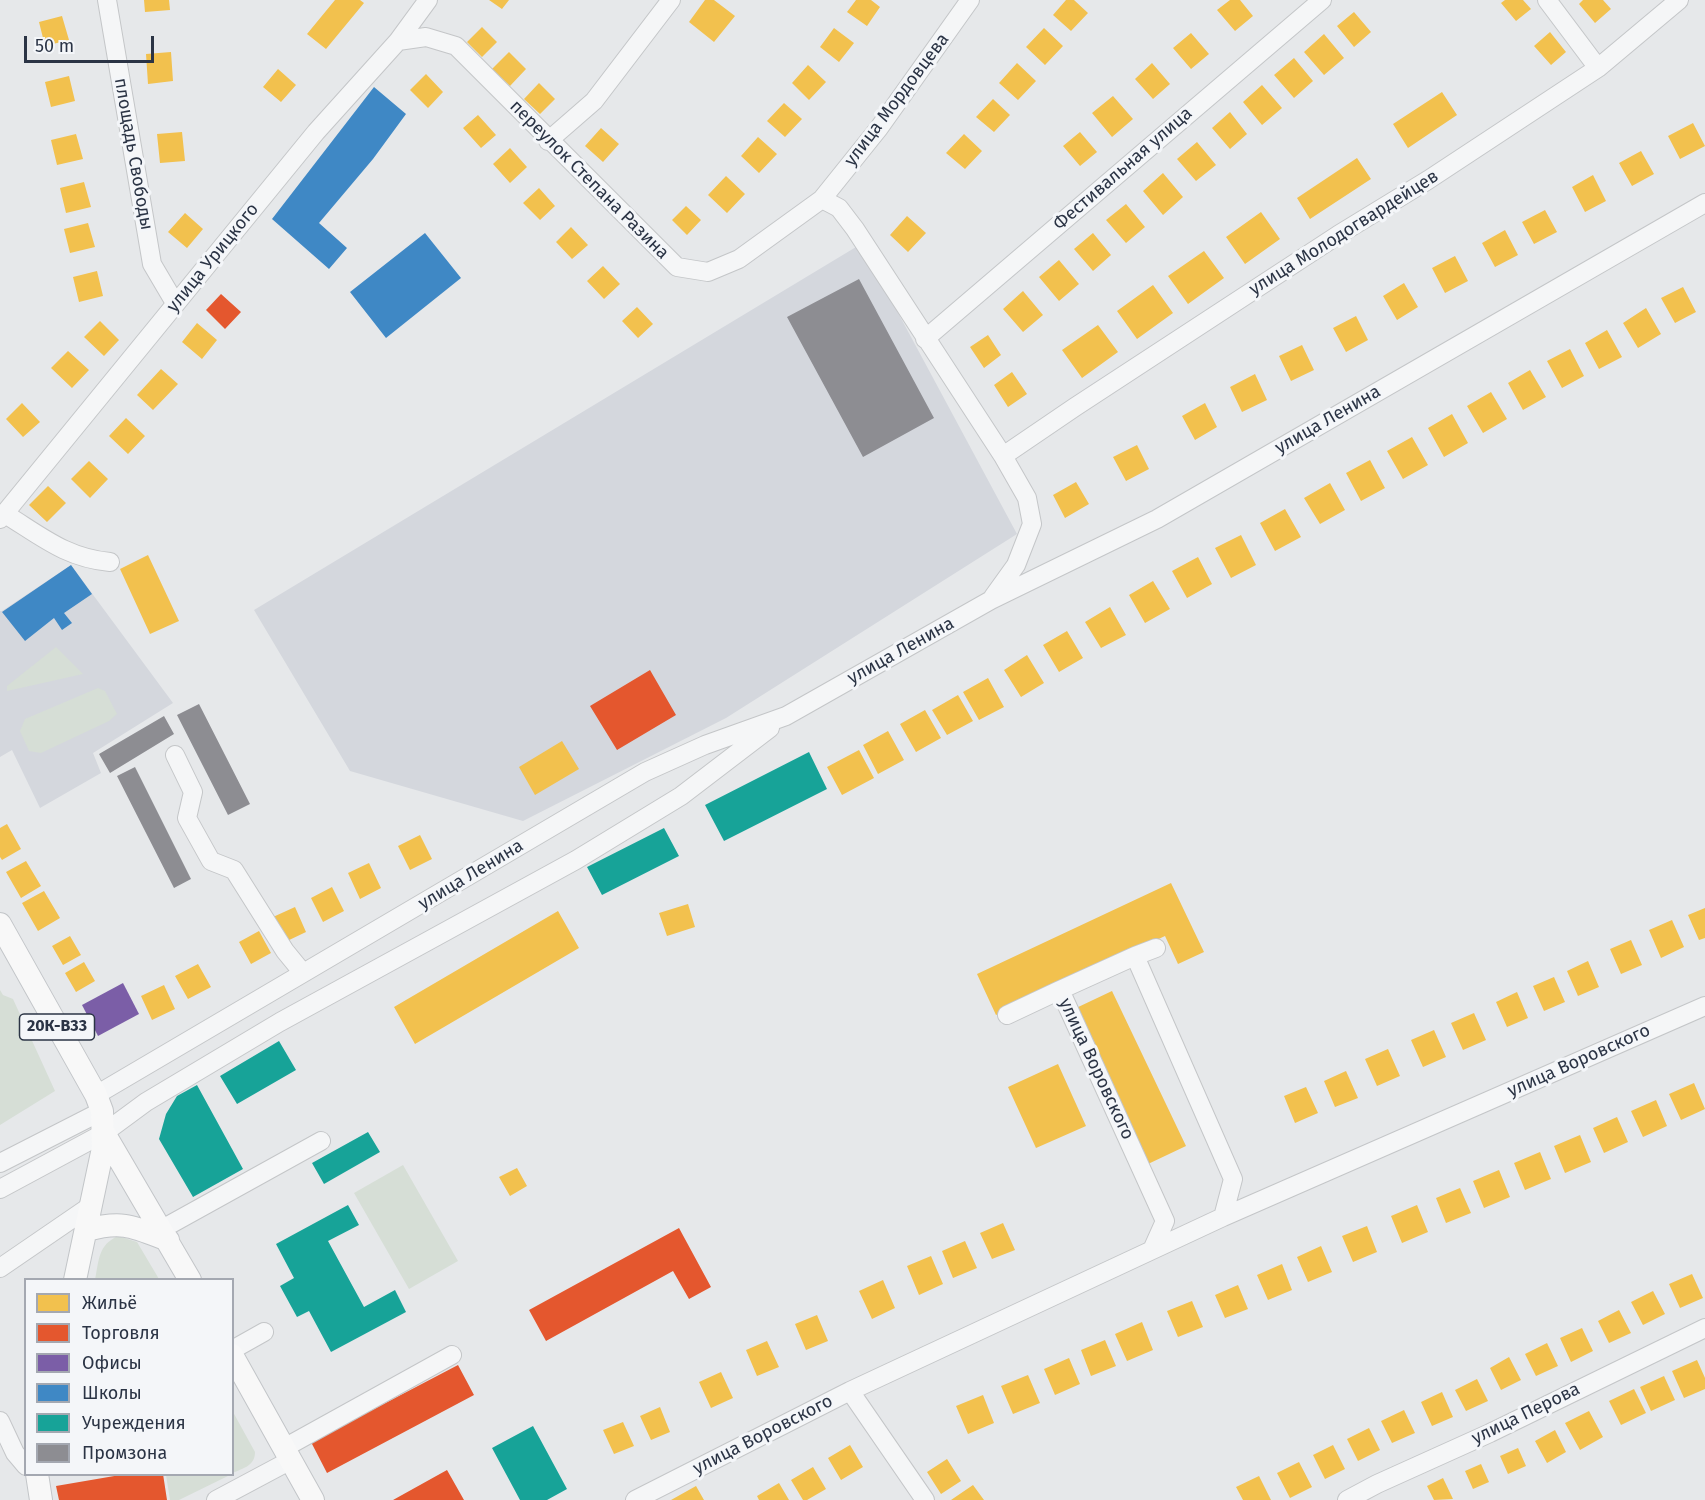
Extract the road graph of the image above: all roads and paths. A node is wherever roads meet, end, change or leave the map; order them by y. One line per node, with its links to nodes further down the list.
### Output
1 (107, 0): 13 (street, площадь Свободы)
2 (428, 0): 8 (street, улица Урицкого)
3 (671, 0): 10 (street)
4 (970, 0): 11 (street, улица Мордовцева)
5 (1322, 0): 14 (street, Фестивальная улица)
6 (1547, 0): 9 (street)
7 (1679, 0): 9 (street, улица Молодогвардейцев)
8 (398, 41): 10 (street, переулок Степана Разина); 13 (street, улица Урицкого)
9 (1598, 68): 15 (street, улица Молодогвардейцев)
10 (548, 141): 11 (street, переулок Степана Разина)
11 (822, 199): 14 (street)
12 (1705, 203): 18 (street, улица Ленина)
13 (176, 303): 16 (street, улица Урицкого)
14 (925, 339): 15 (street)
15 (1003, 456): 18 (street)
16 (2, 516): 17 (street)
17 (110, 561)
18 (992, 600): 19 (street, улица Ленина)
19 (786, 716): 24 (street, улица Ленина); 28 (street)
20 (175, 755): 24 (street)
21 (0, 924): 28 (main road, 20К-В33)
22 (1156, 948): 23 (street, улица Воровского)
23 (1135, 956): 25 (street, улица Воровского); 33 (street)
24 (303, 973): 28 (street, улица Ленина)
25 (1060, 990): 27 (street); 36 (street, улица Воровского)
26 (1705, 1006): 33 (street, улица Воровского)
27 (1007, 1015)
28 (100, 1113): 30 (street); 31 (street); 32 (main road); 35 (main road, 20К-В33)
29 (321, 1141): 35 (street)
30 (0, 1163)
31 (0, 1189)
32 (92, 1205): 34 (main road); 37 (street)
33 (1223, 1216): 36 (street, улица Воровского)
34 (87, 1230): 35 (main road); 38 (main road)
35 (165, 1234): 39 (main road, 20К-В33)
36 (1152, 1250): 45 (street, улица Воровского)
37 (0, 1268)
38 (75, 1278)
39 (189, 1278)
40 (1705, 1328): 53 (street, улица Перова)
41 (264, 1332): 42 (street)
42 (234, 1349)
43 (452, 1355): 47 (street)
44 (234, 1359): 47 (main road)
45 (850, 1391): 49 (street, улица Воровского); 52 (street)
46 (0, 1421): 48 (street)
47 (287, 1454): 50 (street); 51 (main road)
48 (24, 1465)
49 (645, 1498)
50 (216, 1500)
51 (313, 1500)
52 (926, 1500)
53 (1347, 1500)

